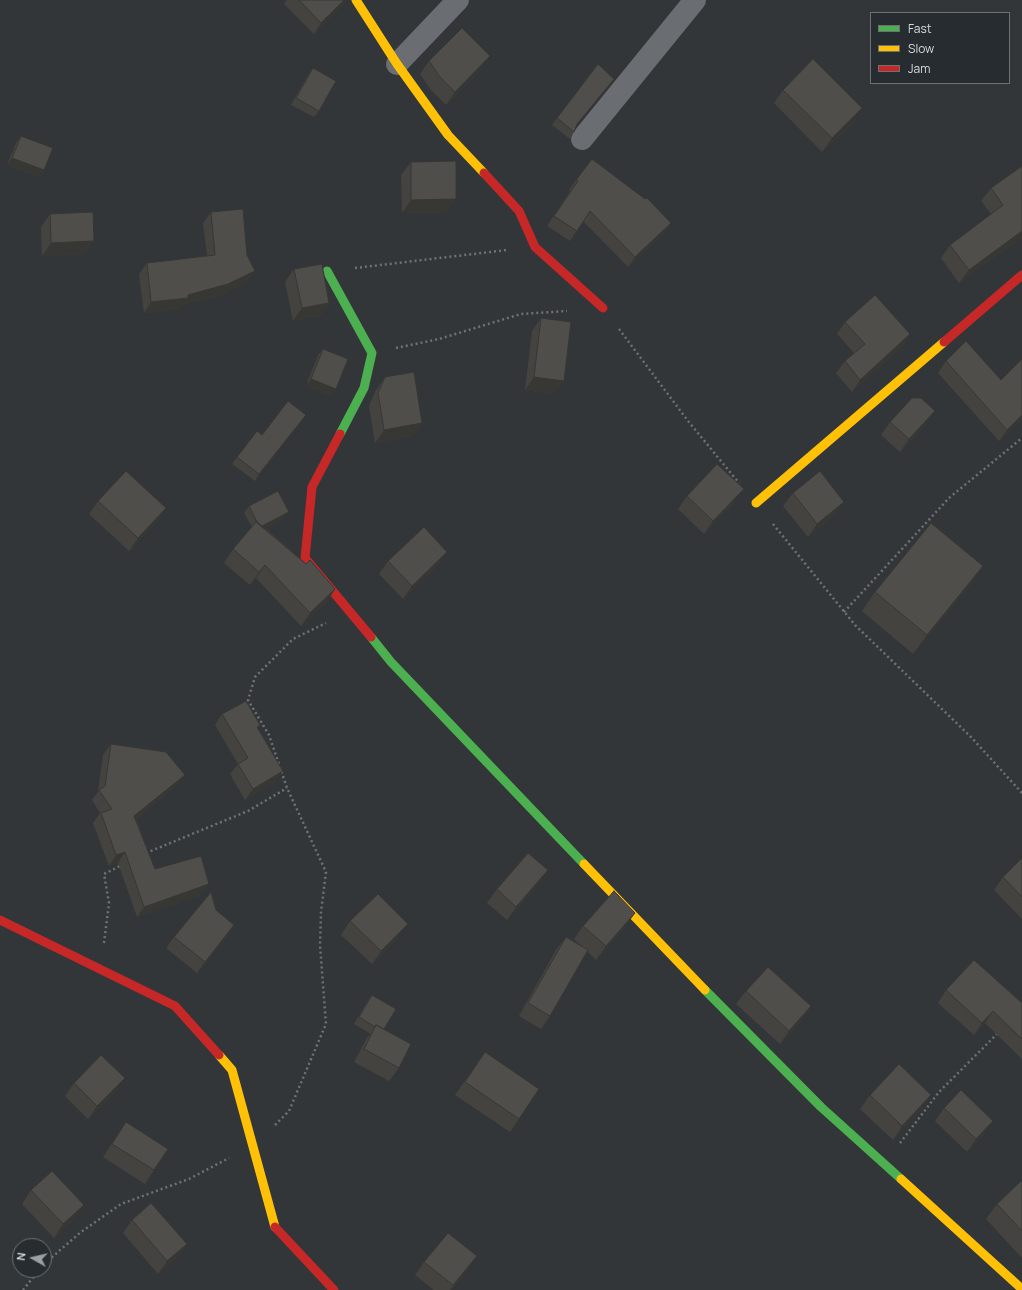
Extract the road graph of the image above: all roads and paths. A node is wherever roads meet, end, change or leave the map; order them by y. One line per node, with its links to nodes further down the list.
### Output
1 (356, 0): 4 (street)
2 (458, 0): 4 (street)
3 (696, 0): 5 (street)
4 (397, 64): 6 (street)
5 (582, 139)
6 (536, 247): 7 (path); 9 (street)
7 (327, 271): 10 (street)
8 (1022, 275): 12 (street)
9 (603, 308): 10 (path); 12 (path)
10 (372, 353): 13 (street)
11 (1022, 438): 14 (path)
12 (756, 503): 14 (path)
13 (350, 611): 15 (path); 23 (street)
14 (844, 612): 16 (path)
15 (287, 788): 17 (path); 22 (path)
16 (1022, 793)
17 (140, 856)
18 (126, 864): 20 (path)
19 (0, 920): 20 (street)
20 (100, 969): 22 (street)
21 (1000, 1031): 23 (path)
22 (253, 1146): 24 (path); 28 (street)
23 (885, 1164): 26 (street)
24 (52, 1257)
25 (33, 1278): 27 (path)
26 (1022, 1289)
27 (23, 1290)
28 (334, 1290)

